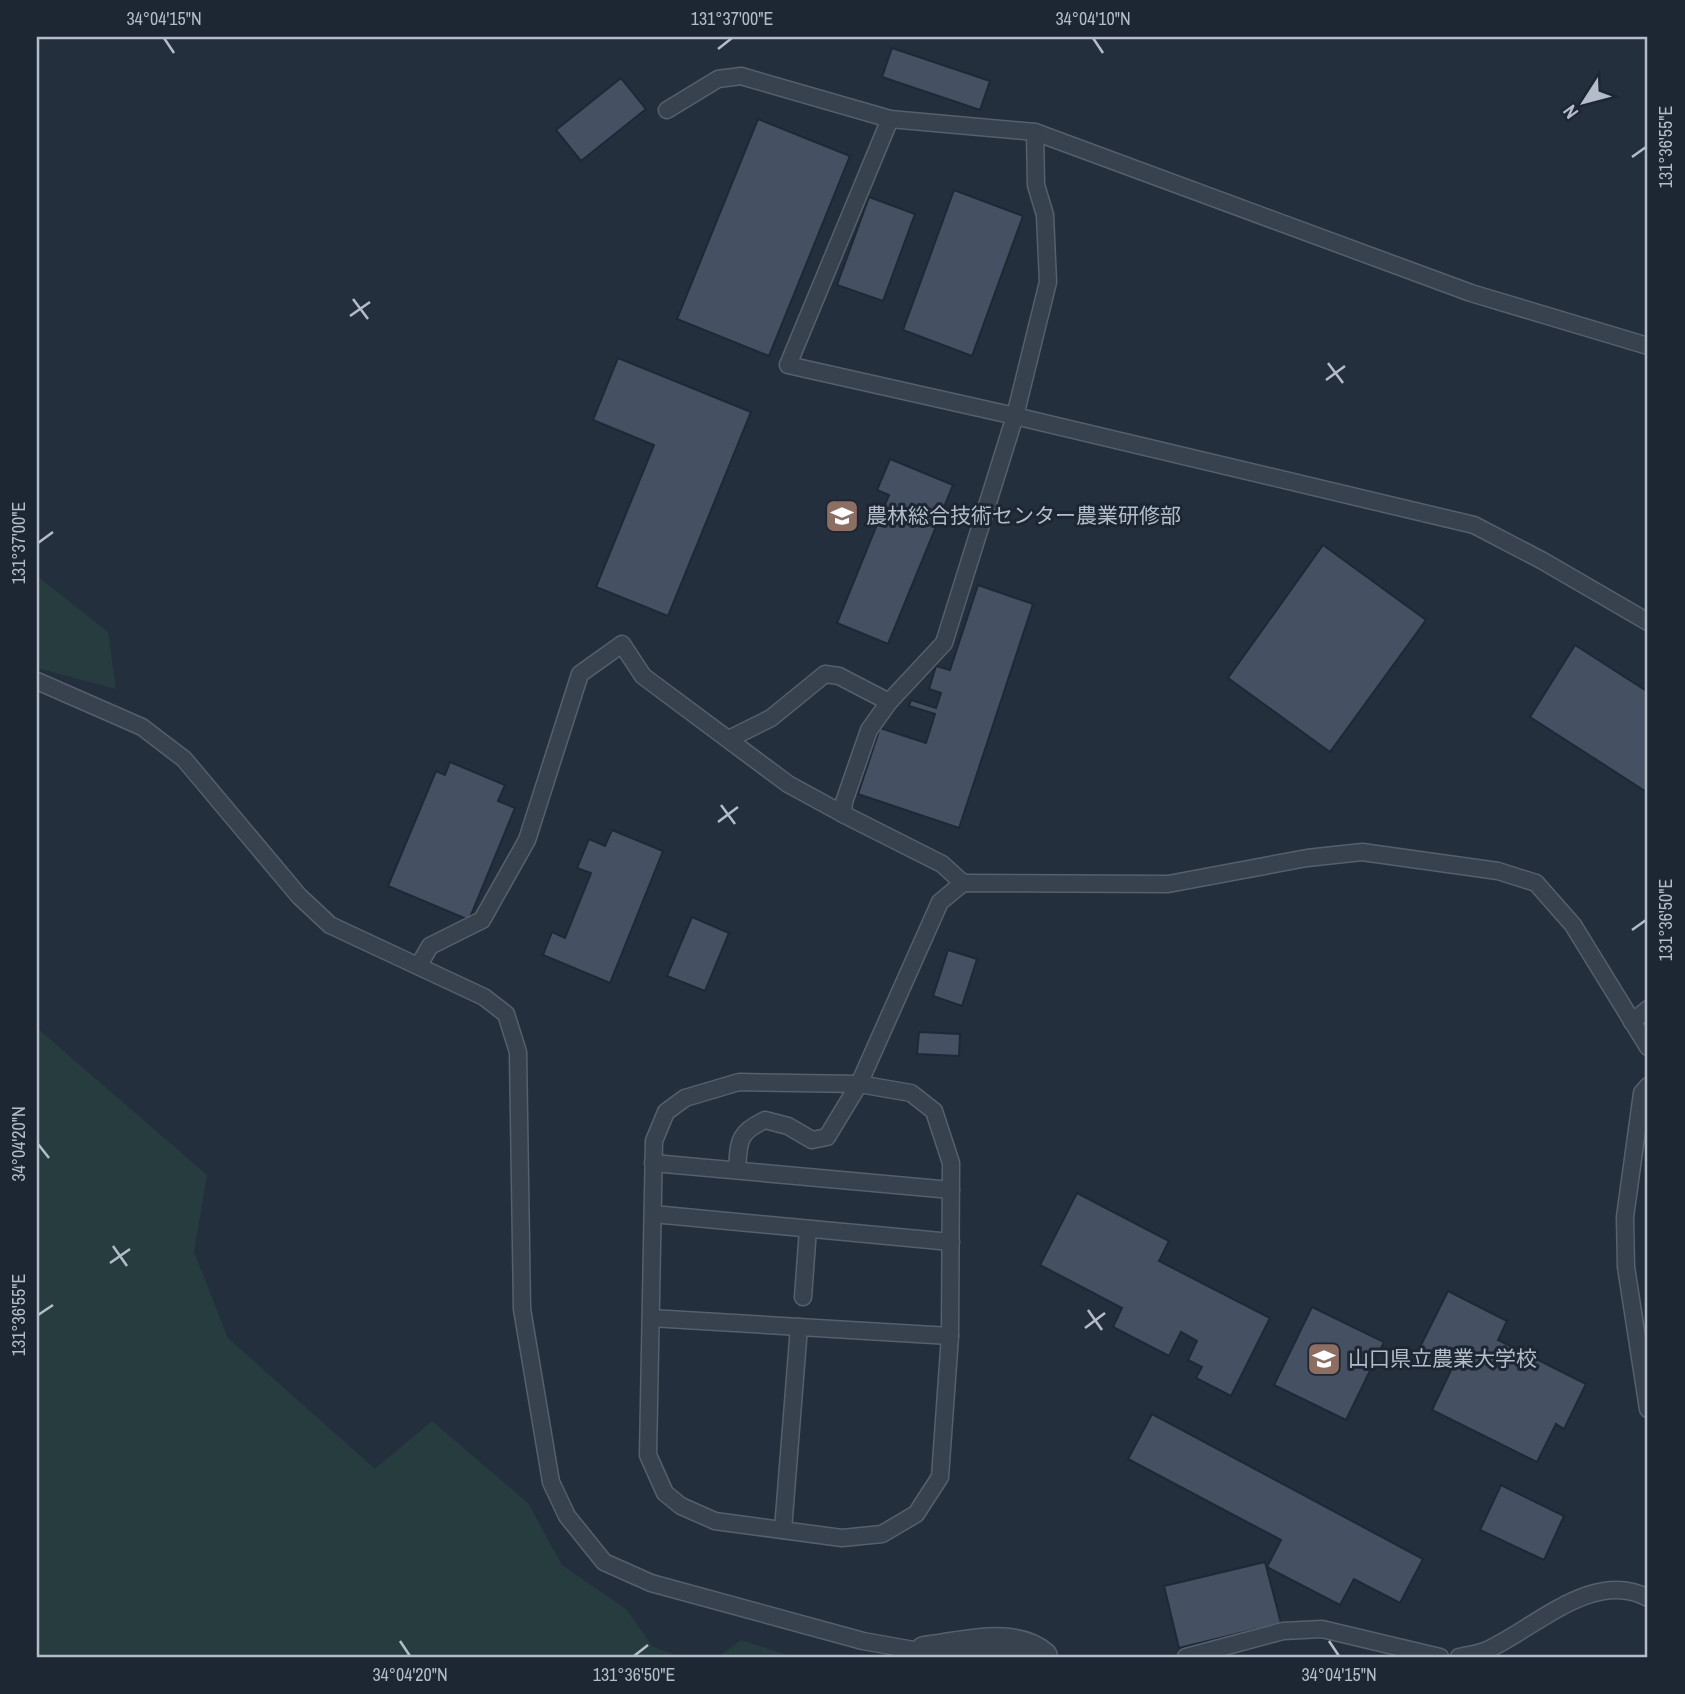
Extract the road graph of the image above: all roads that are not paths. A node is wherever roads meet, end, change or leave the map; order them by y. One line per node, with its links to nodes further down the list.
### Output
1 (667, 110): 2 (lane)
2 (890, 119): 3 (lane); 5 (lane)
3 (1035, 132): 4 (lane); 5 (lane)
4 (1648, 346)
5 (1015, 416): 6 (lane); 8 (lane)
6 (1648, 622)
7 (37, 681): 12 (lane)
8 (889, 702): 9 (lane); 10 (lane)
9 (729, 738): 10 (lane); 12 (lane)
10 (843, 814): 11 (lane)
11 (963, 883): 14 (lane); 16 (lane)
12 (419, 965): 31 (lane)
13 (1648, 1009): 14 (lane)
14 (1632, 1022): 15 (lane)
15 (1648, 1047)
16 (859, 1084): 18 (lane); 19 (lane); 20 (lane)
17 (1648, 1086): 28 (lane)
18 (653, 1163): 19 (lane); 21 (lane)
19 (737, 1170): 20 (lane)
20 (951, 1190): 23 (lane)
21 (653, 1214): 22 (lane); 25 (lane)
22 (808, 1229): 23 (lane); 24 (lane)
23 (951, 1242): 27 (lane)
24 (803, 1297)
25 (650, 1318): 26 (lane); 29 (lane)
26 (799, 1327): 27 (lane); 29 (lane)
27 (950, 1336): 29 (lane)
28 (1648, 1409)
29 (783, 1530)
30 (1646, 1592): 35 (lane)
31 (925, 1652): 32 (street)
32 (1042, 1657)
33 (1186, 1657): 34 (lane)
34 (1440, 1657)
35 (1459, 1657)

